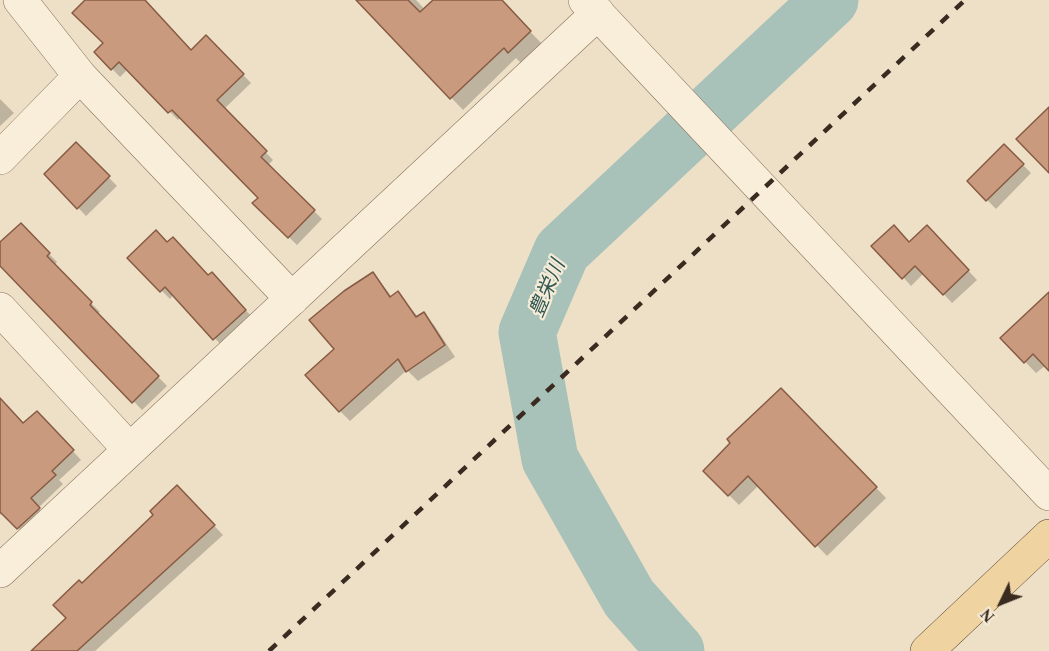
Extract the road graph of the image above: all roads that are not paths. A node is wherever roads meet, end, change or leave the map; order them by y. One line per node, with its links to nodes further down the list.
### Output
1 (20, 0): 3 (street)
2 (592, 7): 5 (street); 8 (street)
3 (80, 76): 4 (street); 5 (street)
4 (0, 158)
5 (292, 299): 7 (street)
6 (0, 309): 7 (street)
7 (129, 449): 10 (street)
8 (1049, 494)
9 (1049, 536): 11 (main road)
10 (0, 571)
11 (927, 651)

